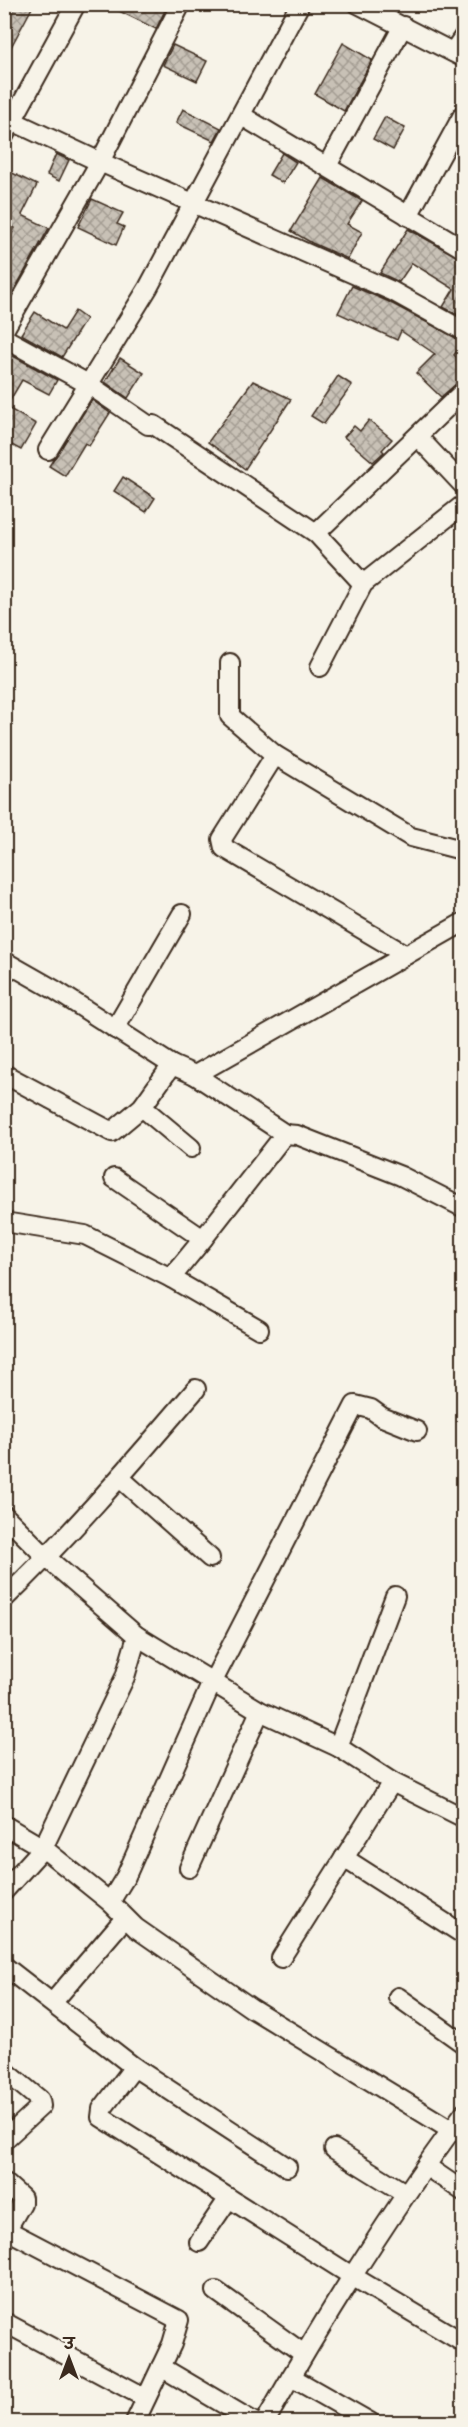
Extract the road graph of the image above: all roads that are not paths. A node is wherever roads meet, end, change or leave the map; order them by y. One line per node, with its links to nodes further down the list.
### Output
1 (76, 4): 10 (street)
2 (181, 4): 11 (street)
3 (300, 4): 9 (street)
4 (358, 4): 5 (street)
5 (403, 26): 7 (street); 12 (street)
6 (464, 36): 7 (street)
7 (458, 55)
8 (464, 113): 14 (street)
9 (242, 116): 12 (street); 13 (street)
10 (7, 125): 11 (street)
11 (100, 162): 13 (street); 16 (street)
12 (327, 166): 14 (street)
13 (195, 203): 17 (street); 19 (street)
14 (408, 216): 15 (street)
15 (464, 249)
16 (4, 330)
17 (464, 331)
18 (4, 338): 19 (street)
19 (88, 384): 22 (street); 25 (street)
20 (464, 391): 21 (street)
21 (418, 437): 23 (street); 25 (street)
22 (48, 450)
23 (464, 486)
24 (464, 504): 26 (street)
25 (316, 533): 26 (street)
26 (363, 584): 28 (street)
27 (230, 663): 29 (street)
28 (320, 667)
29 (275, 755): 30 (street); 33 (street)
30 (464, 853)
31 (182, 914): 35 (street)
32 (464, 922): 33 (street)
33 (406, 955): 38 (street)
34 (4, 961): 35 (street)
35 (115, 1029): 36 (street)
36 (172, 1065): 38 (street); 39 (street)
37 (4, 1074): 39 (street)
38 (195, 1075): 40 (street)
39 (142, 1107): 41 (street)
40 (285, 1134): 43 (street); 45 (street)
41 (191, 1148)
42 (114, 1178): 45 (street)
43 (464, 1208)
44 (4, 1222): 46 (street)
45 (203, 1239): 46 (street)
46 (171, 1278): 47 (street)
47 (259, 1329)
48 (196, 1389): 50 (street)
49 (417, 1431): 57 (street)
50 (120, 1478): 52 (street); 53 (street)
51 (4, 1515): 52 (street)
52 (47, 1558): 55 (street); 56 (street)
53 (210, 1558)
54 (394, 1596): 59 (street)
55 (4, 1599)
56 (137, 1636): 57 (street); 63 (street)
57 (213, 1682): 58 (street); 67 (street)
58 (260, 1711): 59 (street); 65 (street)
59 (338, 1747): 60 (street)
60 (392, 1782): 61 (street); 64 (street)
61 (464, 1818)
62 (4, 1825): 63 (street)
63 (43, 1848): 66 (street); 67 (street)
64 (344, 1858): 69 (street); 70 (street)
65 (189, 1868)
66 (4, 1891)
67 (110, 1902): 68 (street)
68 (125, 1918): 73 (street); 78 (street)
69 (464, 1935)
70 (281, 1959)
71 (4, 1966): 73 (street)
72 (398, 1997): 74 (street)
73 (53, 2002): 75 (street)
74 (464, 2044)
75 (134, 2067): 82 (street); 86 (street)
76 (4, 2070): 79 (street)
77 (464, 2113): 78 (street)
78 (451, 2130): 81 (street)
79 (4, 2140)
80 (334, 2150): 84 (street)
81 (426, 2166): 84 (street); 85 (street)
82 (287, 2167)
83 (4, 2182): 87 (street)
84 (405, 2193): 89 (street)
85 (464, 2193)
86 (229, 2198): 88 (street); 89 (street)
87 (6, 2232): 94 (street)
88 (199, 2242)
89 (352, 2276): 92 (street); 93 (street)
90 (216, 2291): 93 (street)
91 (4, 2322): 96 (street)
92 (464, 2343)
93 (304, 2354): 95 (street)
94 (161, 2367): 96 (street); 98 (street)
95 (291, 2377): 99 (street); 100 (street)
96 (146, 2398): 97 (street)
97 (135, 2422)
98 (255, 2422)
99 (265, 2422)
100 (370, 2422)

